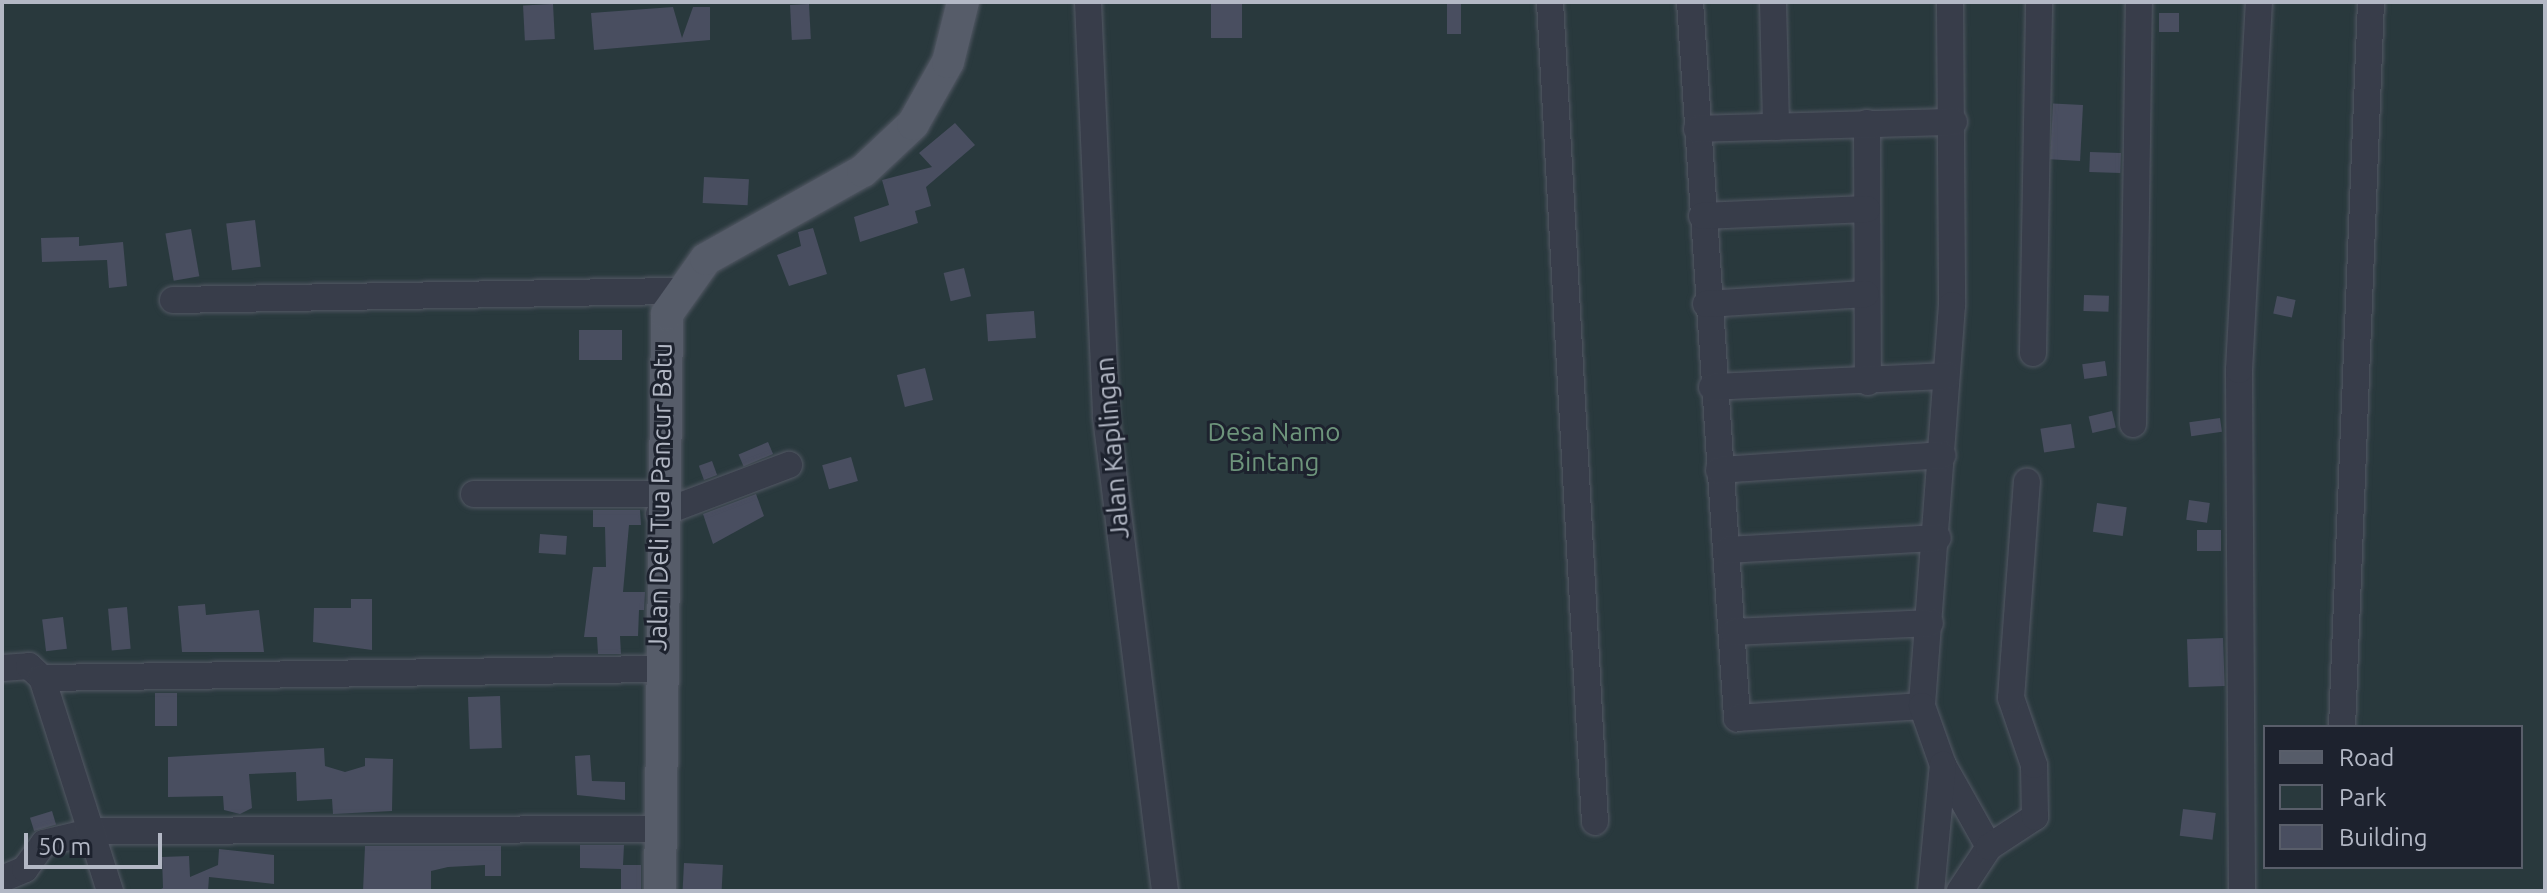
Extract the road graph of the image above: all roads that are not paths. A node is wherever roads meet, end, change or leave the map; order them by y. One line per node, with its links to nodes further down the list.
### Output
1 (963, 2): 17 (main road)
2 (1088, 2): 49 (street, Jalan Kaplingan)
3 (1550, 2): 42 (street)
4 (1690, 2): 14 (street)
5 (1773, 2): 13 (street)
6 (1950, 2): 11 (street)
7 (2039, 2): 21 (street)
8 (2139, 2): 25 (street)
9 (2259, 2): 52 (street)
10 (2371, 2): 40 (street)
11 (1954, 122): 12 (street); 22 (street)
12 (1867, 123): 13 (street); 15 (street)
13 (1776, 127): 14 (street)
14 (1697, 129): 16 (street)
15 (1867, 209): 16 (street); 18 (street)
16 (1702, 216): 20 (street)
17 (676, 291): 19 (street); 31 (main road, Jalan Deli Tua Pancur Batu)
18 (1866, 294): 20 (street); 23 (street)
19 (173, 300)
20 (1706, 304): 24 (street)
21 (2033, 353)
22 (1946, 376): 23 (street); 26 (street)
23 (1868, 382): 24 (street)
24 (1712, 387): 28 (street)
25 (2133, 424)
26 (1942, 455): 28 (street); 32 (street)
27 (789, 465): 31 (street)
28 (1719, 470): 33 (street)
29 (2027, 482): 45 (street)
30 (474, 494): 31 (street)
31 (659, 504): 37 (main road, Jalan Deli Tua Pancur Batu)
32 (1938, 538): 33 (street); 34 (street)
33 (1727, 550): 35 (street)
34 (1930, 623): 35 (street); 39 (street)
35 (1734, 632): 39 (street)
36 (2, 668): 38 (street)
37 (657, 669): 38 (street); 43 (main road, Jalan Deli Tua Pancur Batu)
38 (42, 678): 44 (street)
39 (1922, 706): 41 (street)
40 (2342, 725)
41 (1943, 765): 45 (street); 50 (street)
42 (1595, 822)
43 (660, 829): 44 (street); 48 (main road, Jalan Deli Tua Pancur Batu)
44 (94, 831): 46 (street); 47 (street)
45 (1989, 847): 51 (street)
46 (2, 879)
47 (110, 891)
48 (660, 891)
49 (1165, 891)
50 (1931, 891)
51 (1960, 891)
52 (2242, 891)

